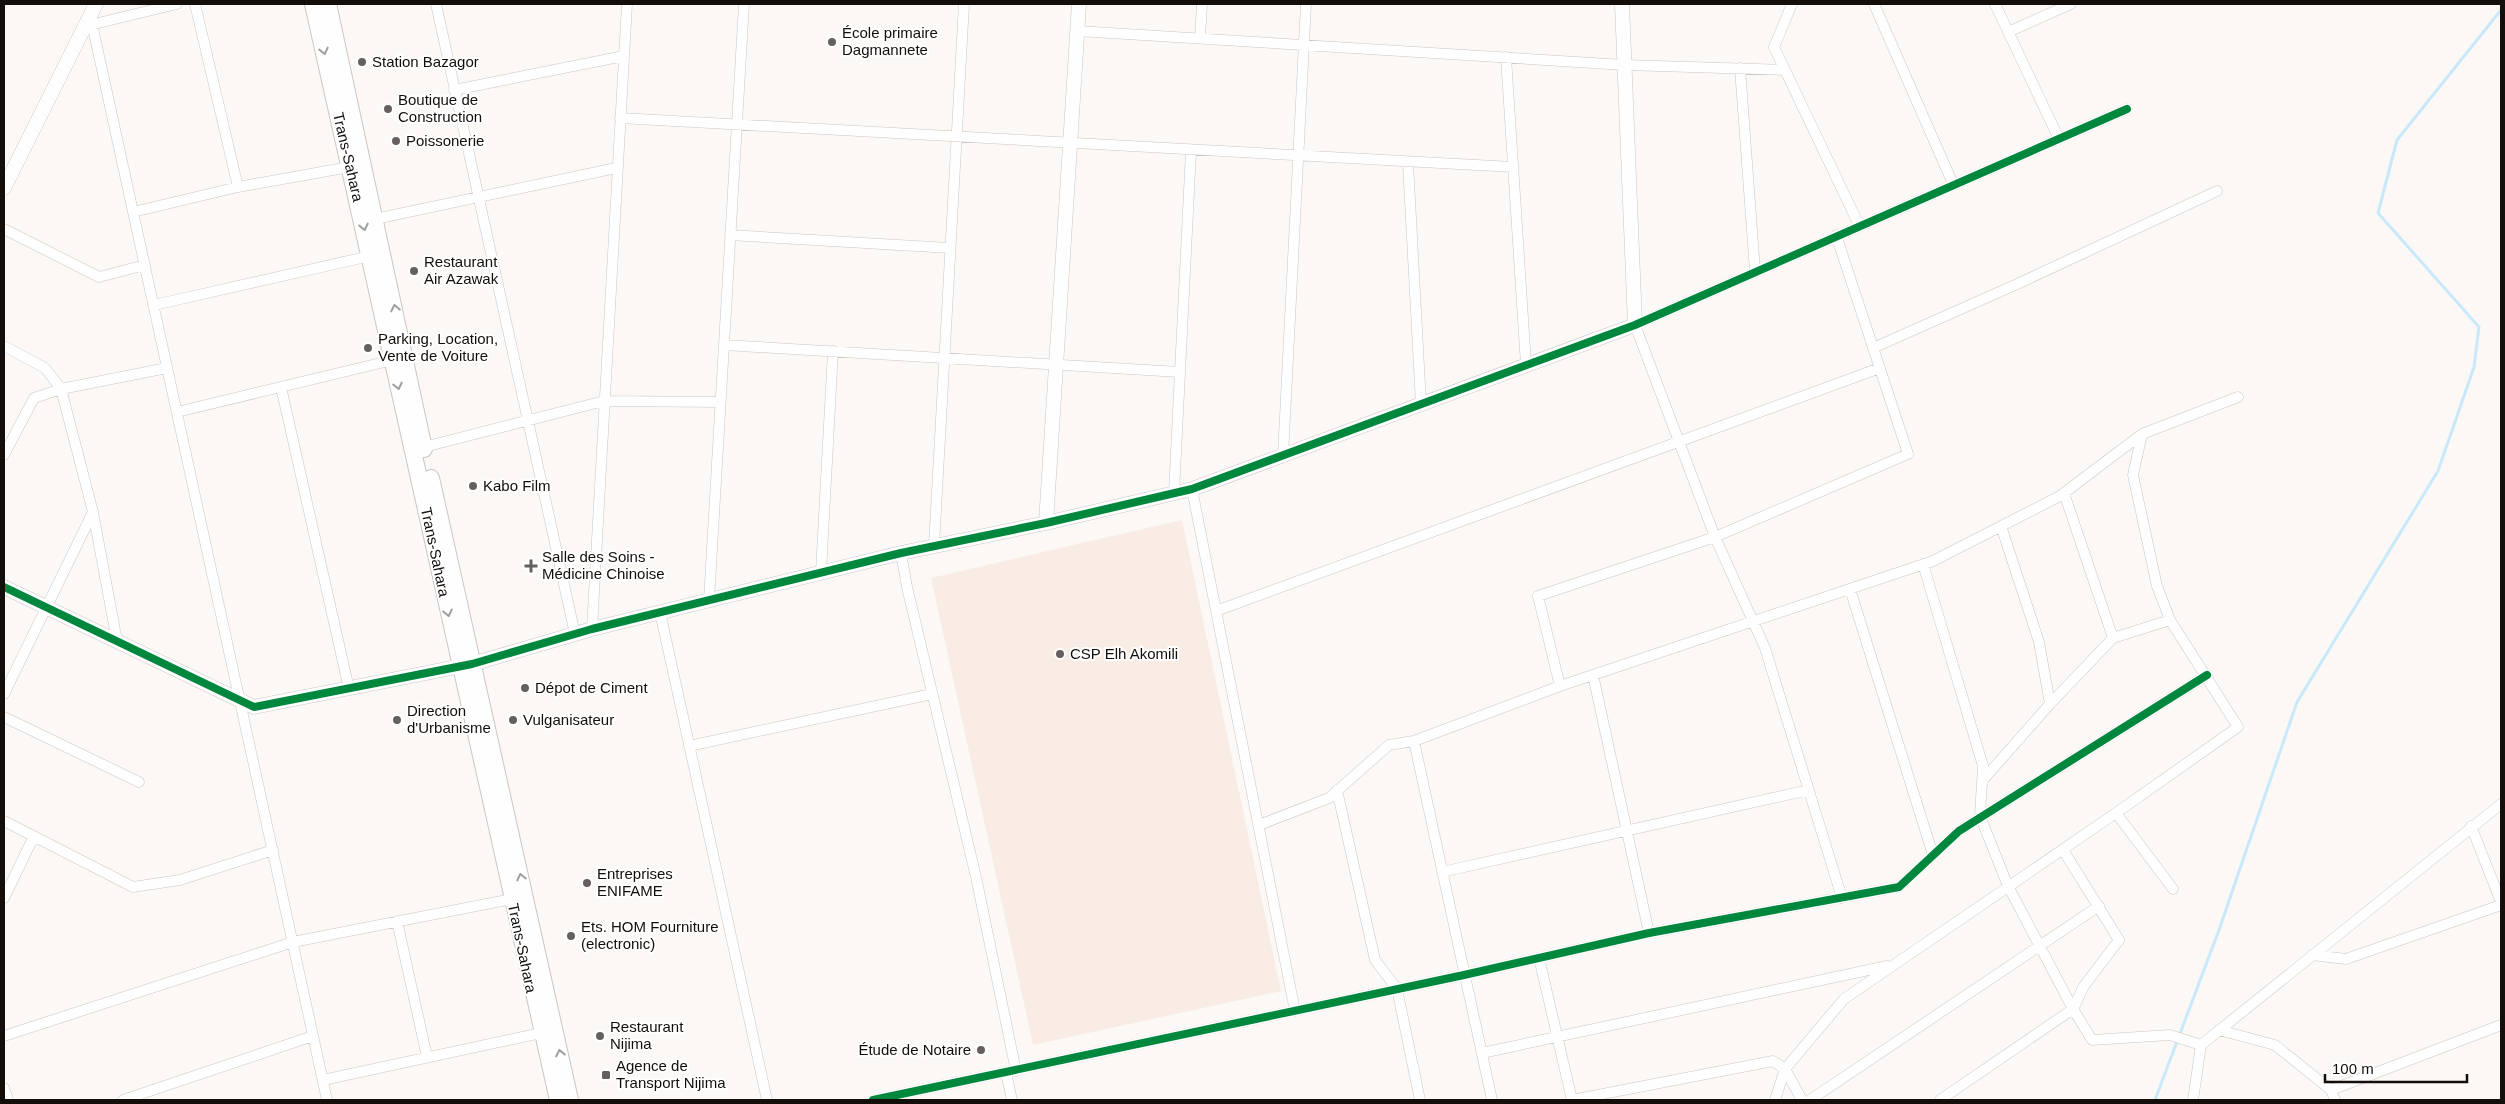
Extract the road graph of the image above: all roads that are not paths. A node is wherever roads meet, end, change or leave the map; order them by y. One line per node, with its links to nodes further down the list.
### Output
1 (96, 4): 18 (street)
2 (177, 4): 18 (street)
3 (195, 4): 42 (street)
4 (313, 4): 38 (main road, Trans-Sahara, one-way to 38)
5 (328, 4): 38 (main road, Trans-Sahara)
6 (436, 4): 28 (street)
7 (627, 4): 23 (street)
8 (744, 4): 31 (street)
9 (964, 4): 32 (street)
10 (1079, 4): 19 (street)
11 (1202, 4): 21 (street)
12 (1306, 4): 22 (street)
13 (1622, 4): 25 (street)
14 (1792, 4): 27 (street)
15 (1874, 4): 41 (street)
16 (1995, 4): 20 (street)
17 (2071, 4): 20 (street)
18 (88, 25): 43 (street); 46 (street)
19 (1077, 31): 21 (street); 34 (street)
20 (2008, 32): 33 (street)
21 (1200, 38): 22 (street)
22 (1304, 45): 24 (street); 36 (street)
23 (624, 56): 28 (street); 30 (street)
24 (1506, 57): 25 (street); 39 (street)
25 (1625, 65): 26 (street); 57 (street)
26 (1740, 68): 27 (street); 55 (street)
27 (1785, 70): 48 (street)
28 (454, 90): 45 (street)
29 (2127, 109): 33 (street)
30 (620, 118): 31 (street); 40 (street)
31 (737, 124): 32 (street); 50 (street)
32 (956, 137): 34 (street); 52 (street)
33 (2059, 139): 41 (street)
34 (1070, 144): 35 (street); 64 (street)
35 (1191, 150): 36 (street); 68 (street)
36 (1298, 157): 37 (street); 81 (street)
37 (1408, 163): 39 (street); 74 (street)
38 (356, 166): 42 (street); 47 (main road, Trans-Sahara); 53 (main road, Trans-Sahara, one-way to 53)
39 (1513, 167): 65 (street)
40 (616, 168): 45 (street); 72 (street)
41 (1953, 184): 48 (street)
42 (238, 187): 46 (street)
43 (4, 188)
44 (2217, 191): 60 (street)
45 (478, 198): 47 (street); 76 (street)
46 (133, 212): 54 (street)
47 (376, 219): 79 (main road, Trans-Sahara, one-way to 47)
48 (1859, 224): 51 (street)
49 (4, 229): 54 (street)
50 (730, 234): 52 (street); 58 (street)
51 (1836, 235): 55 (street); 60 (street)
52 (950, 248): 62 (street)
53 (370, 256): 56 (street); 63 (main road, Trans-Sahara)
54 (145, 265): 56 (street)
55 (1755, 271): 57 (street)
56 (154, 305): 66 (street)
57 (1635, 324): 65 (street); 78 (street)
58 (724, 345): 61 (street); 73 (street)
59 (4, 346): 70 (street)
60 (1873, 348): 67 (street)
61 (833, 351): 62 (street); 92 (street)
62 (944, 358): 64 (street); 89 (street)
63 (393, 360): 69 (street); 105 (main road, Trans-Sahara, one-way to 105)
64 (1056, 364): 68 (street); 86 (street)
65 (1526, 365): 74 (street)
66 (168, 368): 70 (street); 75 (street)
67 (1880, 368): 78 (street); 88 (street)
68 (1180, 372): 84 (street)
69 (281, 387): 75 (street); 109 (street)
70 (61, 389): 80 (street); 85 (street)
71 (2238, 397): 77 (street)
72 (604, 401): 73 (street); 76 (street); 101 (street)
73 (720, 402): 95 (street)
74 (1421, 404): 81 (street)
75 (177, 412): 112 (street)
76 (528, 420): 79 (street); 102 (street)
77 (2142, 434): 83 (street); 99 (street)
78 (1679, 441): 88 (street); 97 (street)
79 (424, 447): 105 (main road, Trans-Sahara)
80 (4, 454)
81 (1283, 456): 82 (street)
82 (1192, 489): 84 (street); 97 (street)
83 (2064, 493): 87 (street); 103 (street)
84 (1174, 494): 86 (street)
85 (93, 512): 96 (street); 104 (street)
86 (1046, 523): 89 (street)
87 (2001, 526): 91 (street); 113 (street)
88 (1715, 538): 100 (street); 108 (street)
89 (934, 546): 90 (street)
90 (901, 552): 92 (street); 111 (street)
91 (1923, 564): 94 (street); 117 (street)
92 (821, 572): 95 (street)
93 (4, 587): 96 (street)
94 (1850, 589): 100 (street); 131 (street)
95 (709, 600): 98 (street)
96 (46, 608): 104 (street); 110 (street)
97 (1216, 611): 125 (street)
98 (660, 612): 101 (street); 116 (street)
99 (2170, 620): 103 (street); 107 (street)
100 (1754, 622): 106 (street); 120 (street)
101 (592, 629): 102 (street)
102 (575, 634): 105 (street)
103 (2113, 638): 113 (street)
104 (117, 641): 112 (street)
105 (466, 665): 109 (street); 137 (main road, Trans-Sahara); 162 (main road, Trans-Sahara, one-way to 105)
106 (1593, 675): 108 (street); 127 (street)
107 (2207, 675): 122 (street); 123 (street)
108 (1560, 686): 115 (street)
109 (349, 690): 112 (street)
110 (4, 694)
111 (932, 694): 116 (street); 161 (street)
112 (240, 700): 129 (street)
113 (2050, 704): 117 (street)
114 (4, 717): 118 (street)
115 (1414, 741): 119 (street); 132 (street)
116 (689, 746): 171 (street)
117 (1982, 781): 123 (street)
118 (139, 782)
119 (1337, 790): 125 (street); 148 (street)
120 (1809, 790): 127 (street); 136 (street)
121 (2501, 804): 126 (street)
122 (2116, 813): 130 (street); 134 (street)
123 (1980, 816): 131 (street); 133 (street)
124 (4, 821): 128 (street)
125 (1259, 824): 150 (street)
126 (2471, 826): 138 (street); 144 (street)
127 (1627, 831): 132 (street); 141 (street)
128 (34, 836): 129 (street); 135 (street)
129 (273, 850): 142 (street)
130 (2063, 850): 133 (street); 139 (street)
131 (1933, 855): 136 (street)
132 (1442, 872): 147 (street)
133 (2008, 886): 143 (street); 146 (street)
134 (2173, 889)
135 (4, 898)
136 (1842, 898): 141 (street)
137 (512, 899): 140 (street); 153 (main road, Trans-Sahara)
138 (2501, 903): 144 (street)
139 (2099, 906): 143 (street); 149 (street)
140 (397, 920): 142 (street); 159 (street)
141 (1650, 933): 145 (street)
142 (293, 942): 154 (street); 155 (street)
143 (2040, 947): 149 (street); 179 (street)
144 (2312, 955): 152 (street)
145 (1539, 958): 147 (street); 156 (street)
146 (1891, 965): 156 (street); 160 (street)
147 (1464, 975): 148 (street); 158 (street)
148 (1397, 989): 150 (street); 174 (street)
149 (2073, 1009): 157 (street); 180 (street)
150 (1296, 1011): 161 (street)
151 (2501, 1025): 165 (street)
152 (2219, 1030): 157 (street); 165 (street)
153 (541, 1033): 159 (street); 162 (main road, Trans-Sahara)
154 (4, 1036)
155 (313, 1036): 163 (street); 167 (street)
156 (1558, 1038): 158 (street); 176 (street)
157 (2201, 1044): 181 (street)
158 (1482, 1053): 175 (street)
159 (427, 1056): 163 (street)
160 (1786, 1069): 176 (street); 177 (street); 178 (street)
161 (1011, 1072): 172 (street); 173 (street)
162 (559, 1079): 169 (main road, Trans-Sahara); 170 (main road, Trans-Sahara)
163 (323, 1080): 168 (street)
164 (4, 1088): 166 (street)
165 (2331, 1090): 182 (street)
166 (8, 1100)
167 (123, 1100)
168 (327, 1100)
169 (558, 1100)
170 (570, 1100)
171 (767, 1100)
172 (873, 1100)
173 (1012, 1100)
174 (1420, 1100)
175 (1492, 1100)
176 (1572, 1100)
177 (1775, 1100)
178 (1802, 1100)
179 (1810, 1100)
180 (1940, 1100)
181 (2193, 1100)
182 (2335, 1100)

